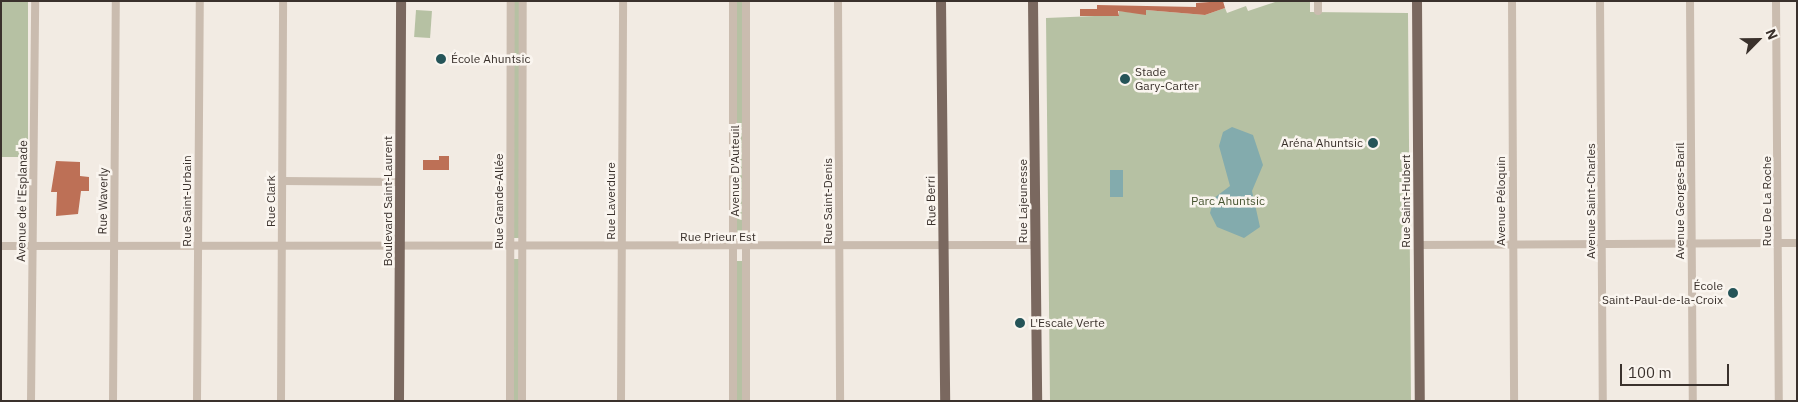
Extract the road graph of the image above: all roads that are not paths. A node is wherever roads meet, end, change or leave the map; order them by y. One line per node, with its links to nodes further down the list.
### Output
1 (35, 1): 31 (street, Avenue de l'Esplanade)
2 (116, 1): 32 (street, Rue Waverly)
3 (200, 1): 33 (street, Rue Saint-Urbain)
4 (283, 1): 21 (street, Rue Clark)
5 (401, 1): 22 (main road, Boulevard Saint-Laurent)
6 (511, 1): 37 (street, Rue Grande-Allée)
7 (523, 1): 38 (street, Rue Grande-Allée)
8 (623, 1): 39 (street, Rue Laverdure)
9 (733, 1): 40 (street, Avenue D'Auteuil)
10 (746, 1): 41 (street, Avenue D'Auteuil)
11 (838, 1): 42 (street, Rue Saint-Denis)
12 (941, 1): 35 (main road, Rue Berri)
13 (1033, 1): 27 (main road, Rue Lajeunesse)
14 (1318, 1): 20 (street)
15 (1417, 1): 28 (main road, Rue Saint-Hubert)
16 (1512, 1): 29 (street, Avenue Péloquin)
17 (1600, 1): 26 (street, Avenue Saint-Charles)
18 (1690, 1): 23 (street, Avenue Georges-Baril)
19 (1776, 1): 24 (street, Rue De La Roche)
20 (1318, 11)
21 (283, 181): 22 (street); 34 (street, Rue Clark)
22 (400, 182): 36 (main road, Boulevard Saint-Laurent)
23 (1692, 243): 24 (street); 26 (street); 59 (street, Avenue Georges-Baril)
24 (1778, 243): 25 (street); 60 (street, Rue De La Roche)
25 (1797, 243)
26 (1602, 244): 29 (street); 58 (street, Avenue Saint-Charles)
27 (1036, 245): 35 (street, Rue Prieur Est); 55 (main road, Rue Lajeunesse)
28 (1419, 245): 29 (street); 56 (main road, Rue Saint-Hubert)
29 (1512, 245): 57 (street, Avenue Péloquin)
30 (1, 246): 31 (street, Rue Prieur Est)
31 (32, 246): 32 (street, Rue Prieur Est); 43 (street, Avenue de l'Esplanade)
32 (114, 246): 33 (street, Rue Prieur Est); 44 (street, Rue Waverly)
33 (198, 246): 34 (street, Rue Prieur Est); 45 (street, Rue Saint-Urbain)
34 (282, 246): 36 (street, Rue Prieur Est); 46 (street, Rue Clark)
35 (944, 246): 42 (street, Rue Prieur Est); 54 (main road, Rue Berri)
36 (400, 247): 37 (street, Rue Prieur Est); 47 (main road, Boulevard Saint-Laurent)
37 (510, 247): 38 (street, Rue Prieur Est); 48 (street, Rue Grande-Allée)
38 (522, 247): 39 (street, Rue Prieur Est); 49 (street, Rue Grande-Allée)
39 (622, 247): 40 (street, Rue Prieur Est); 50 (street, Rue Laverdure)
40 (732, 248): 41 (street, Rue Prieur Est); 51 (street, Avenue D'Auteuil)
41 (746, 248): 42 (street, Rue Prieur Est); 52 (street, Avenue D'Auteuil)
42 (839, 248): 53 (street, Rue Saint-Denis)
43 (31, 401)
44 (112, 401)
45 (197, 401)
46 (281, 401)
47 (399, 401)
48 (510, 401)
49 (522, 401)
50 (621, 401)
51 (732, 401)
52 (746, 401)
53 (840, 401)
54 (945, 401)
55 (1037, 401)
56 (1420, 401)
57 (1514, 401)
58 (1603, 401)
59 (1693, 401)
60 (1779, 401)

